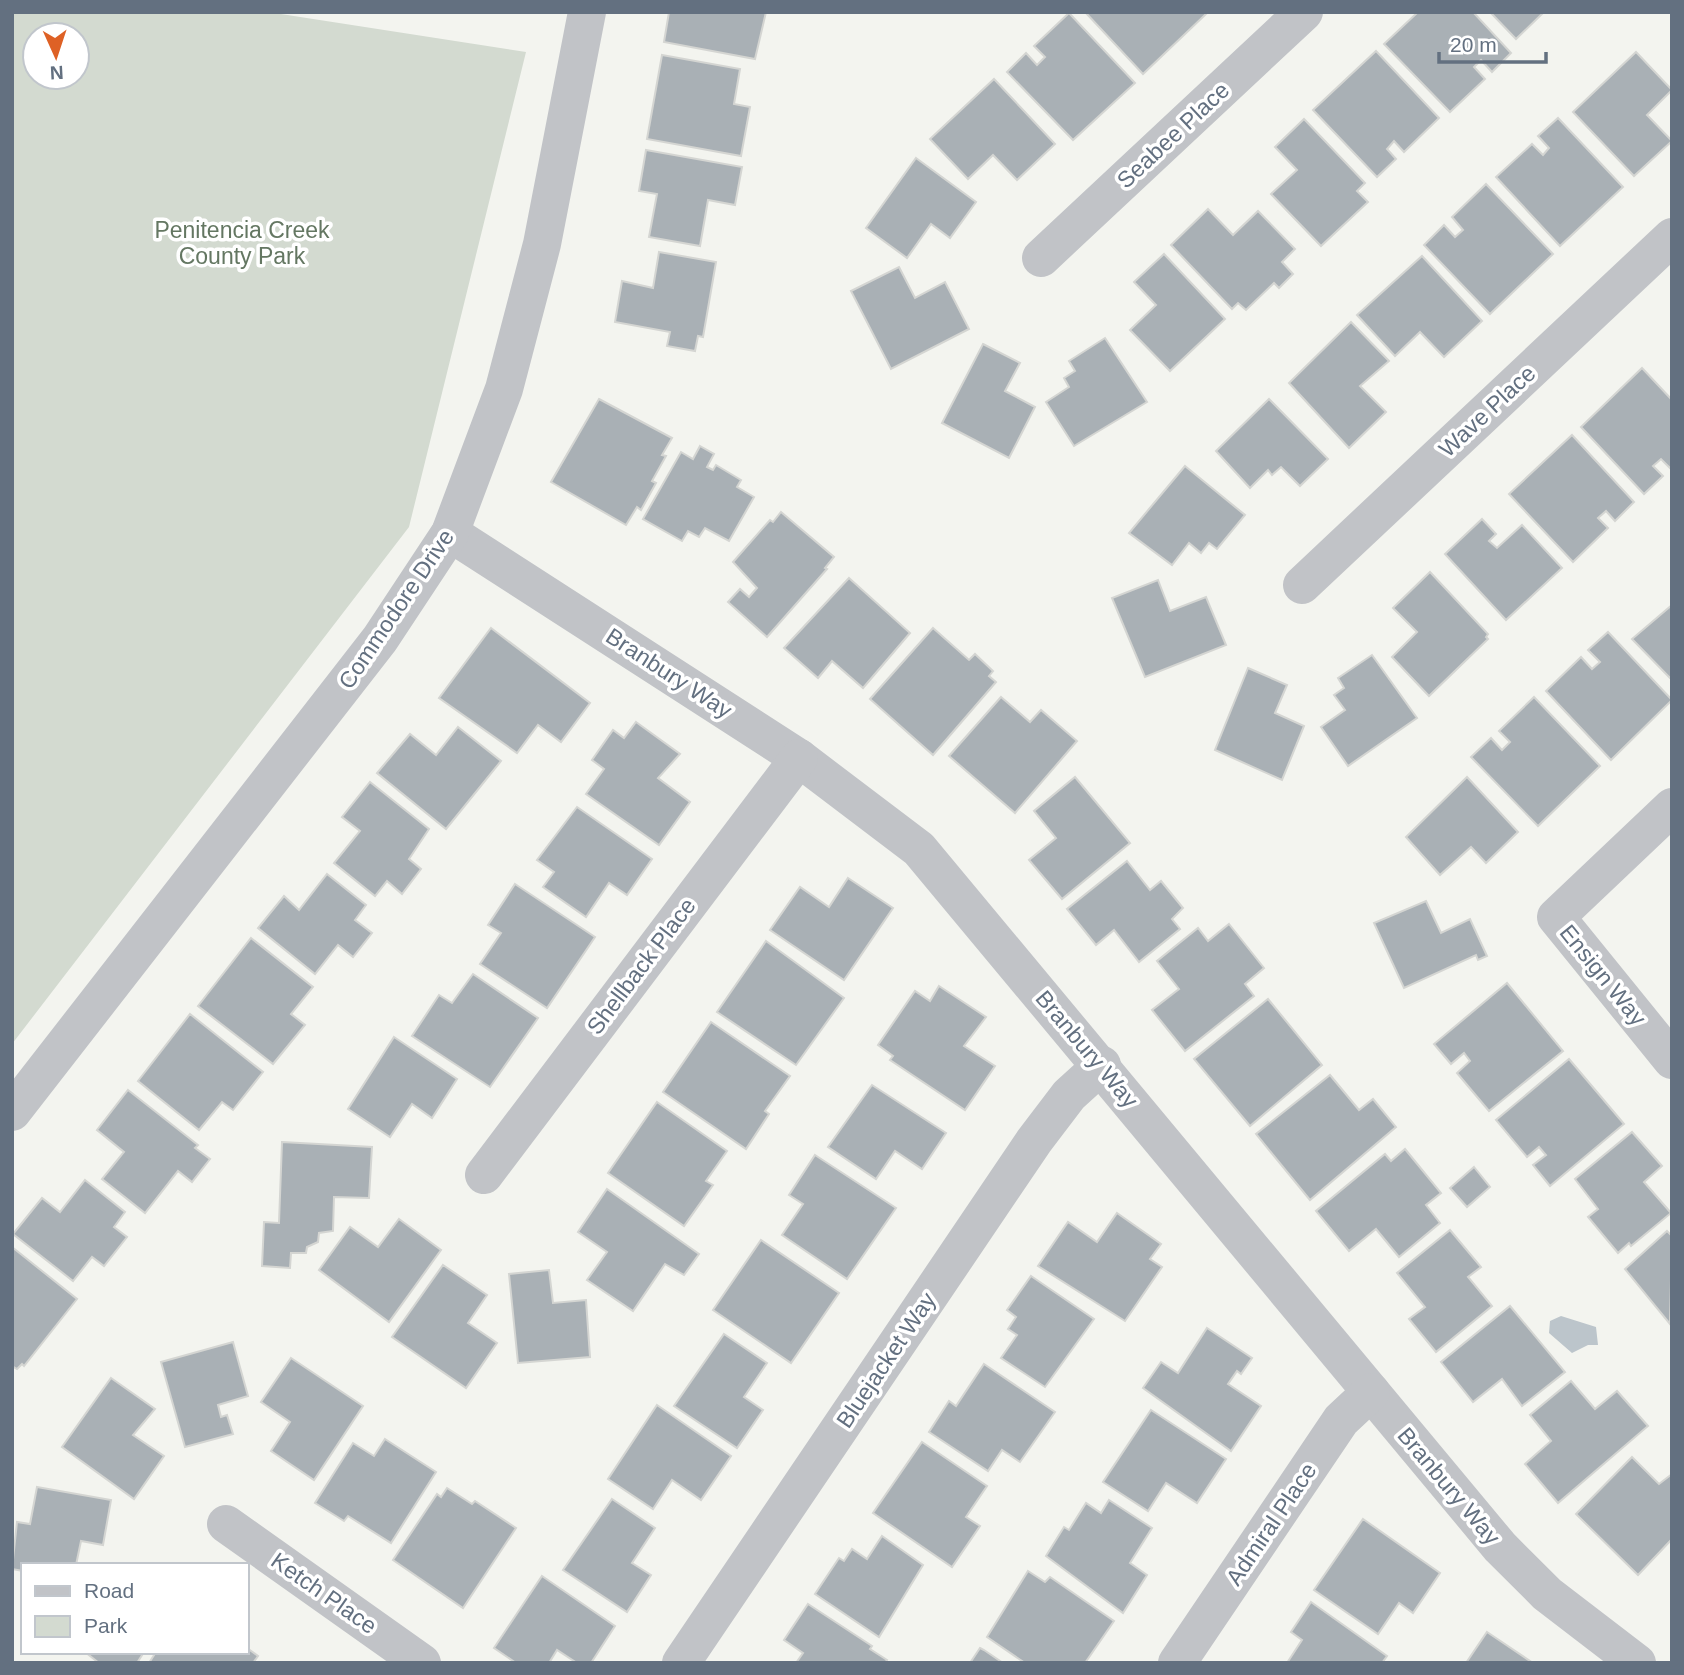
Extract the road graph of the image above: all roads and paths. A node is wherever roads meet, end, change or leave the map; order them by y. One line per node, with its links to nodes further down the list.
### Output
1 (586, 12): 5 (street, Commodore Drive)
2 (1304, 12): 4 (street, Seabee Place)
3 (1672, 237): 6 (street, Wave Place)
4 (1041, 258)
5 (450, 533): 7 (street, Branbury Way); 11 (street, Commodore Drive)
6 (1302, 585)
7 (799, 758): 10 (street, Branbury Way); 12 (street, Shellback Place)
8 (1672, 807): 9 (street, Ensign Way)
9 (1672, 1060)
10 (1102, 1065): 13 (street, Branbury Way); 16 (street, Bluejacket Way)
11 (12, 1112)
12 (484, 1175)
13 (1371, 1392): 17 (street, Admiral Place); 18 (street, Branbury Way)
14 (226, 1524): 15 (street, Ketch Place)
15 (422, 1663)
16 (681, 1663)
17 (1177, 1663)
18 (1637, 1663)

